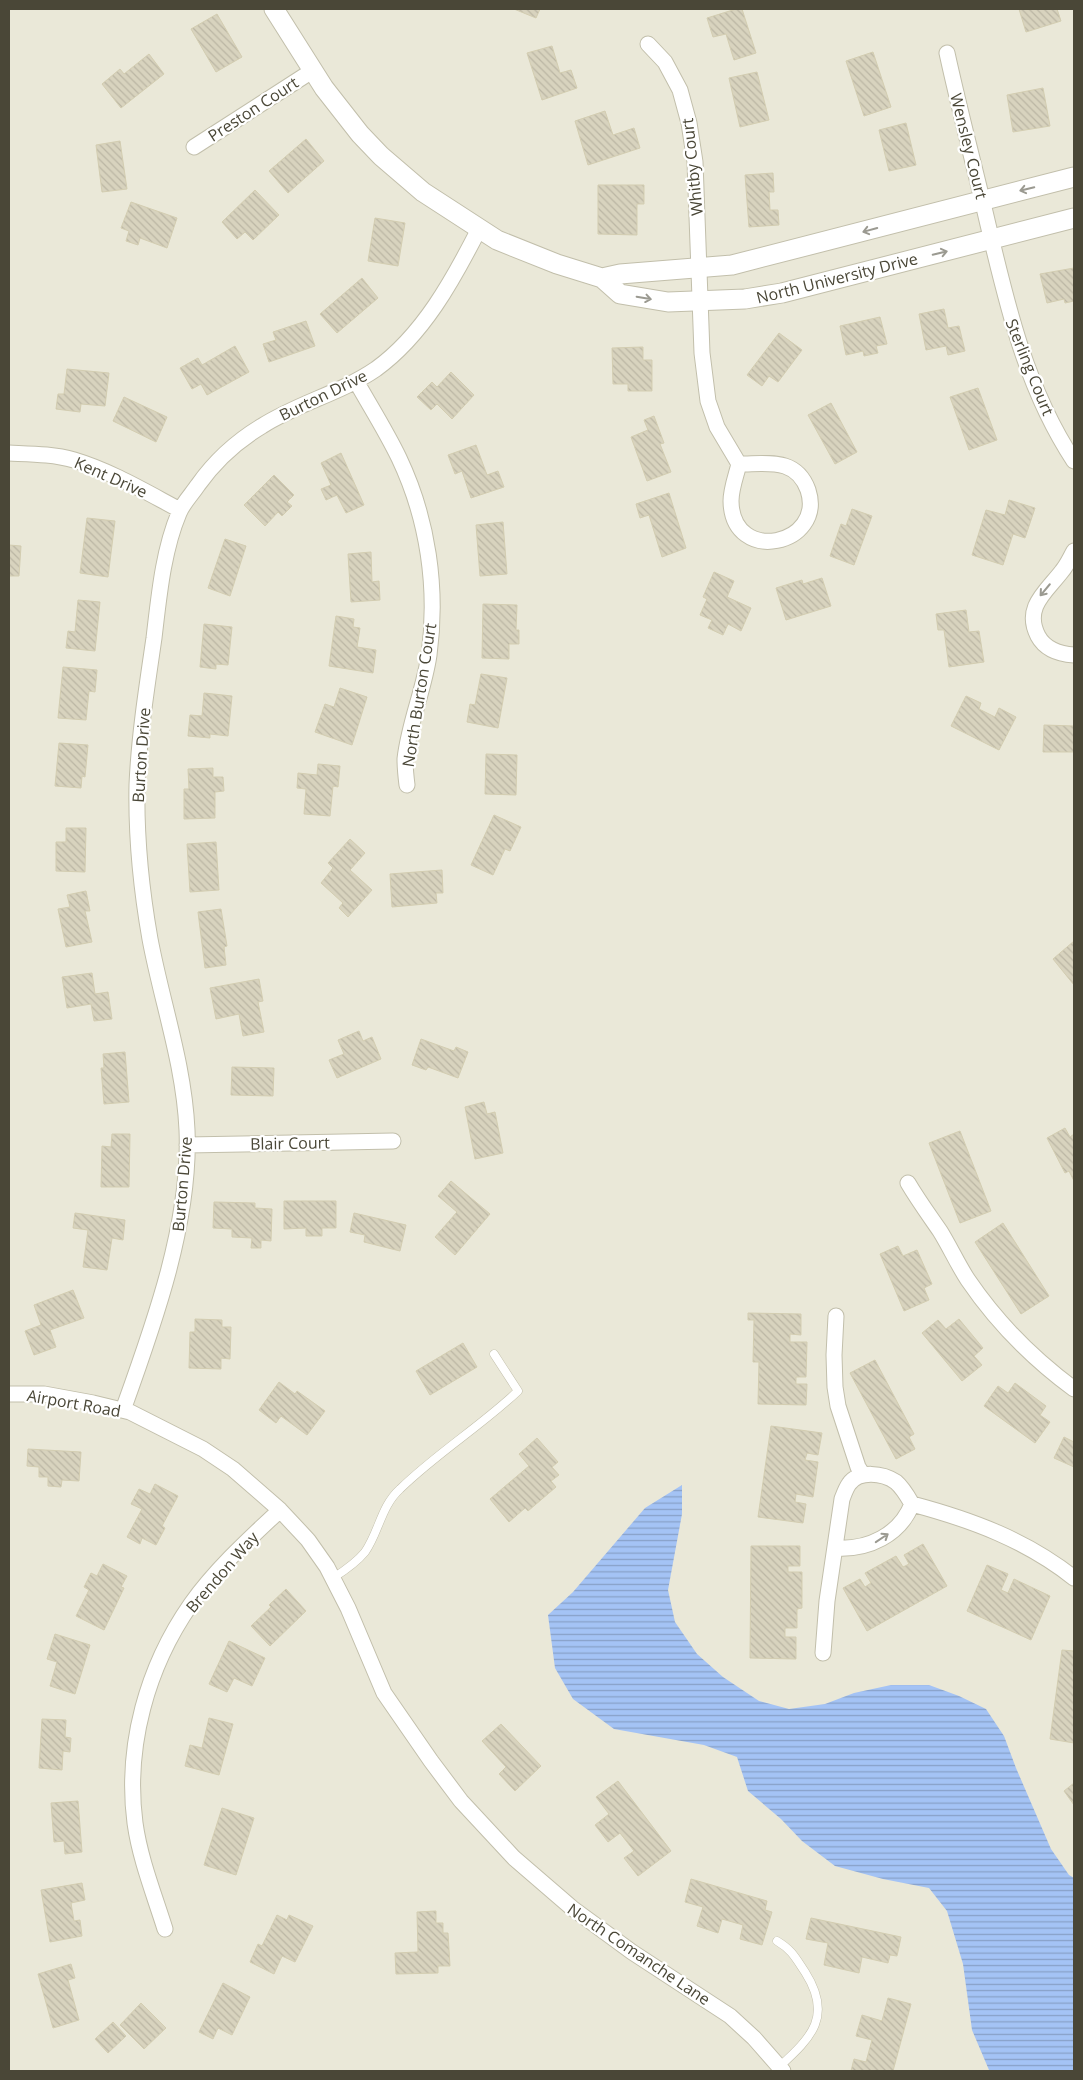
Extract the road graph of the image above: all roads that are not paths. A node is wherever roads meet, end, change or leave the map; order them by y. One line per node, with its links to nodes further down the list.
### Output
1 (274, 9): 4 (street, North University Drive)
2 (648, 44): 11 (street, Whitby Court)
3 (947, 53): 7 (street, Wensley Court)
4 (312, 71): 5 (street, Preston Court); 9 (street, North University Drive)
5 (194, 147)
6 (1074, 177): 7 (street, North University Drive, one-way to 7)
7 (982, 201): 10 (street, Wensley Court); 11 (street, North University Drive, one-way to 11)
8 (1074, 218): 10 (street, North University Drive)
9 (479, 229): 12 (street, North University Drive); 14 (street, Burton Drive)
10 (992, 240): 13 (street, North University Drive, one-way to 10); 16 (street, Sterling Court)
11 (700, 269): 12 (street, North University Drive); 13 (street, Whitby Court)
12 (602, 278): 13 (street, North University Drive, one-way to 13)
13 (701, 302): 17 (street, Whitby Court)
14 (356, 381): 18 (street, Burton Drive); 21 (street, North Burton Court)
15 (9, 453): 18 (street, Kent Drive)
16 (1074, 460)
17 (739, 464): 17 (street)
18 (180, 510): 23 (street, Burton Drive)
19 (1074, 551): 20 (street, one-way to 20)
20 (1074, 655)
21 (407, 785)
22 (393, 1140): 23 (street, Blair Court)
23 (187, 1145): 29 (street, Burton Drive)
24 (908, 1183): 27 (street)
25 (836, 1316): 31 (street)
26 (494, 1354): 35 (lane)
27 (1074, 1389)
28 (9, 1394): 29 (street, Airport Road)
29 (123, 1410): 30 (street, Airport Road)
30 (218, 1459): 33 (street, North Comanche Lane)
31 (863, 1475): 32 (street); 34 (street)
32 (912, 1504): 34 (street, one-way to 32); 36 (street)
33 (280, 1510): 35 (street, North Comanche Lane); 38 (street, Brendon Way)
34 (836, 1548): 37 (street)
35 (332, 1578): 40 (street, North Comanche Lane)
36 (1074, 1578)
37 (823, 1653)
38 (166, 1929)
39 (777, 1941): 40 (lane)
40 (781, 2069)

